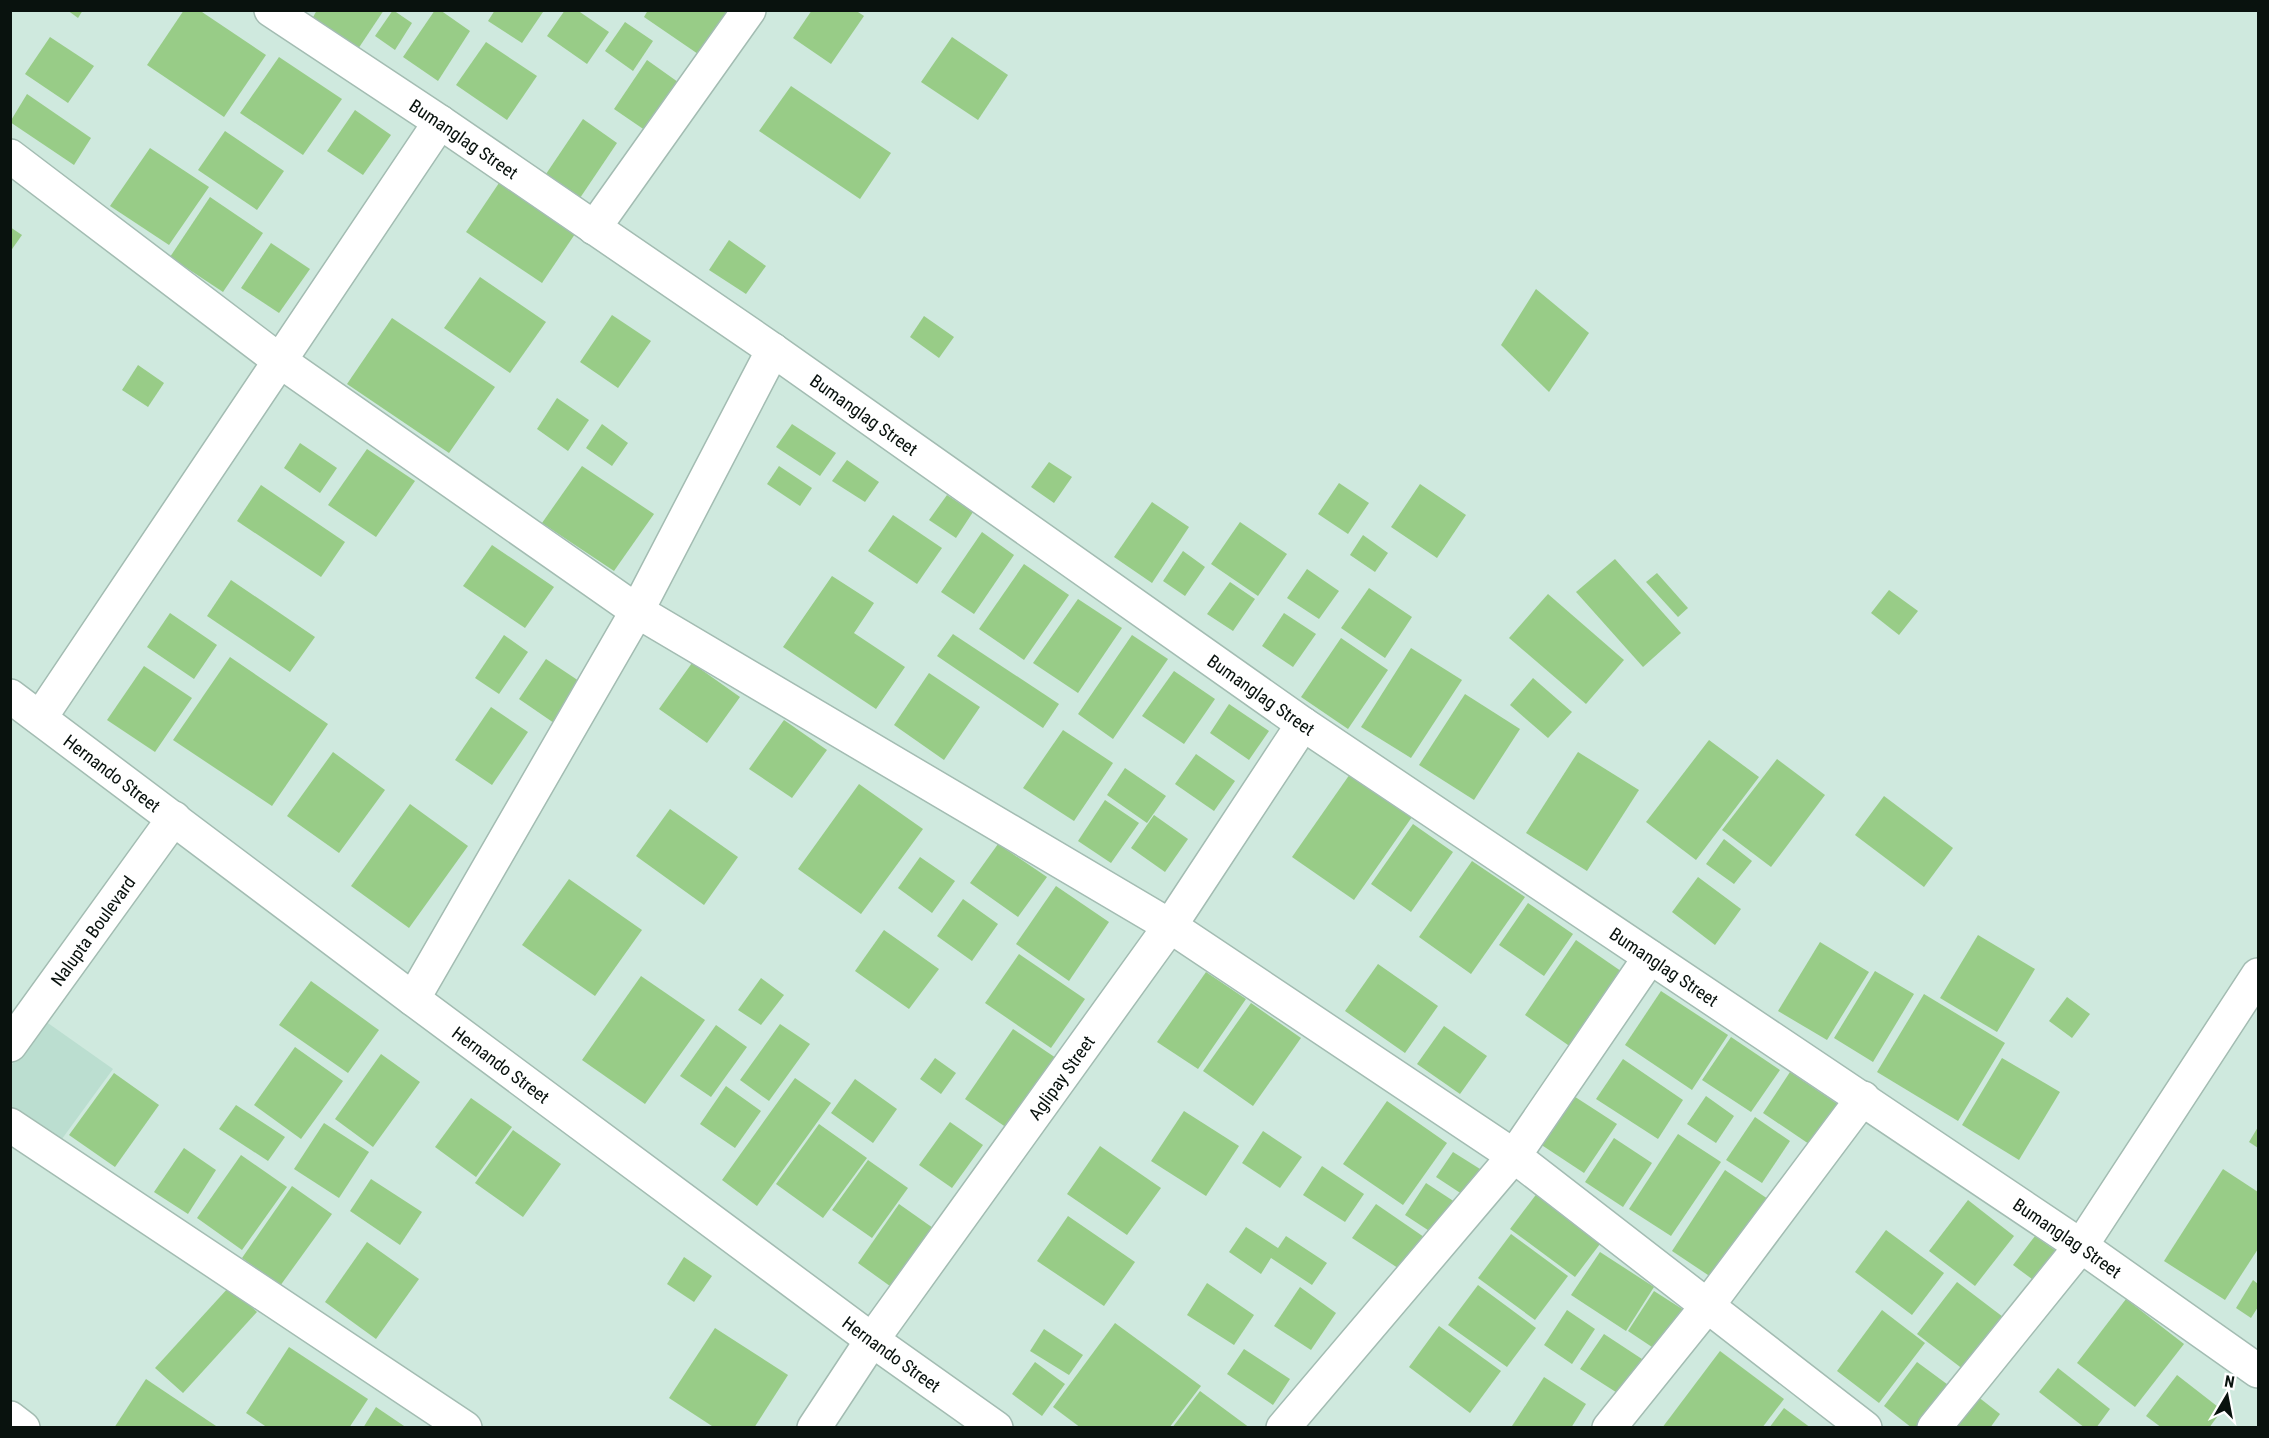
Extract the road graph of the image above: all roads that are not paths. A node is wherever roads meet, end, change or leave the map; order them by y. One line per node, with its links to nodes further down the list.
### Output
1 (271, 10): 3 (street, Bumanglag Street)
2 (749, 10): 5 (street)
3 (440, 122): 5 (street, Bumanglag Street); 7 (street)
4 (10, 156): 7 (street)
5 (594, 228): 6 (street, Bumanglag Street)
6 (773, 350): 8 (street); 11 (street, Bumanglag Street)
7 (280, 361): 8 (street); 10 (street)
8 (637, 611): 13 (street); 16 (street)
9 (10, 696): 10 (street, Hernando Street)
10 (40, 718): 12 (street, Hernando Street)
11 (1303, 724): 13 (street, Aglipay Street); 14 (street, Bumanglag Street)
12 (174, 818): 16 (street, Hernando Street); 17 (street, Nalupta Boulevard)
13 (1170, 926): 20 (street); 23 (street, Aglipay Street)
14 (1650, 957): 18 (street, Bumanglag Street); 20 (street)
15 (2259, 975): 21 (street)
16 (412, 999): 23 (street, Hernando Street)
17 (10, 1045)
18 (1863, 1098): 21 (street, Bumanglag Street); 22 (street)
19 (10, 1125): 27 (street)
20 (1514, 1156): 22 (street); 30 (street)
21 (2081, 1246): 24 (street, Bumanglag Street); 33 (street)
22 (1708, 1305): 31 (street); 32 (street)
23 (872, 1340): 28 (street, Aglipay Street); 29 (street, Hernando Street)
24 (2259, 1371)
25 (10, 1418): 26 (street)
26 (23, 1428)
27 (465, 1428)
28 (814, 1428)
29 (996, 1428)
30 (1283, 1428)
31 (1609, 1428)
32 (1865, 1428)
33 (1934, 1428)

